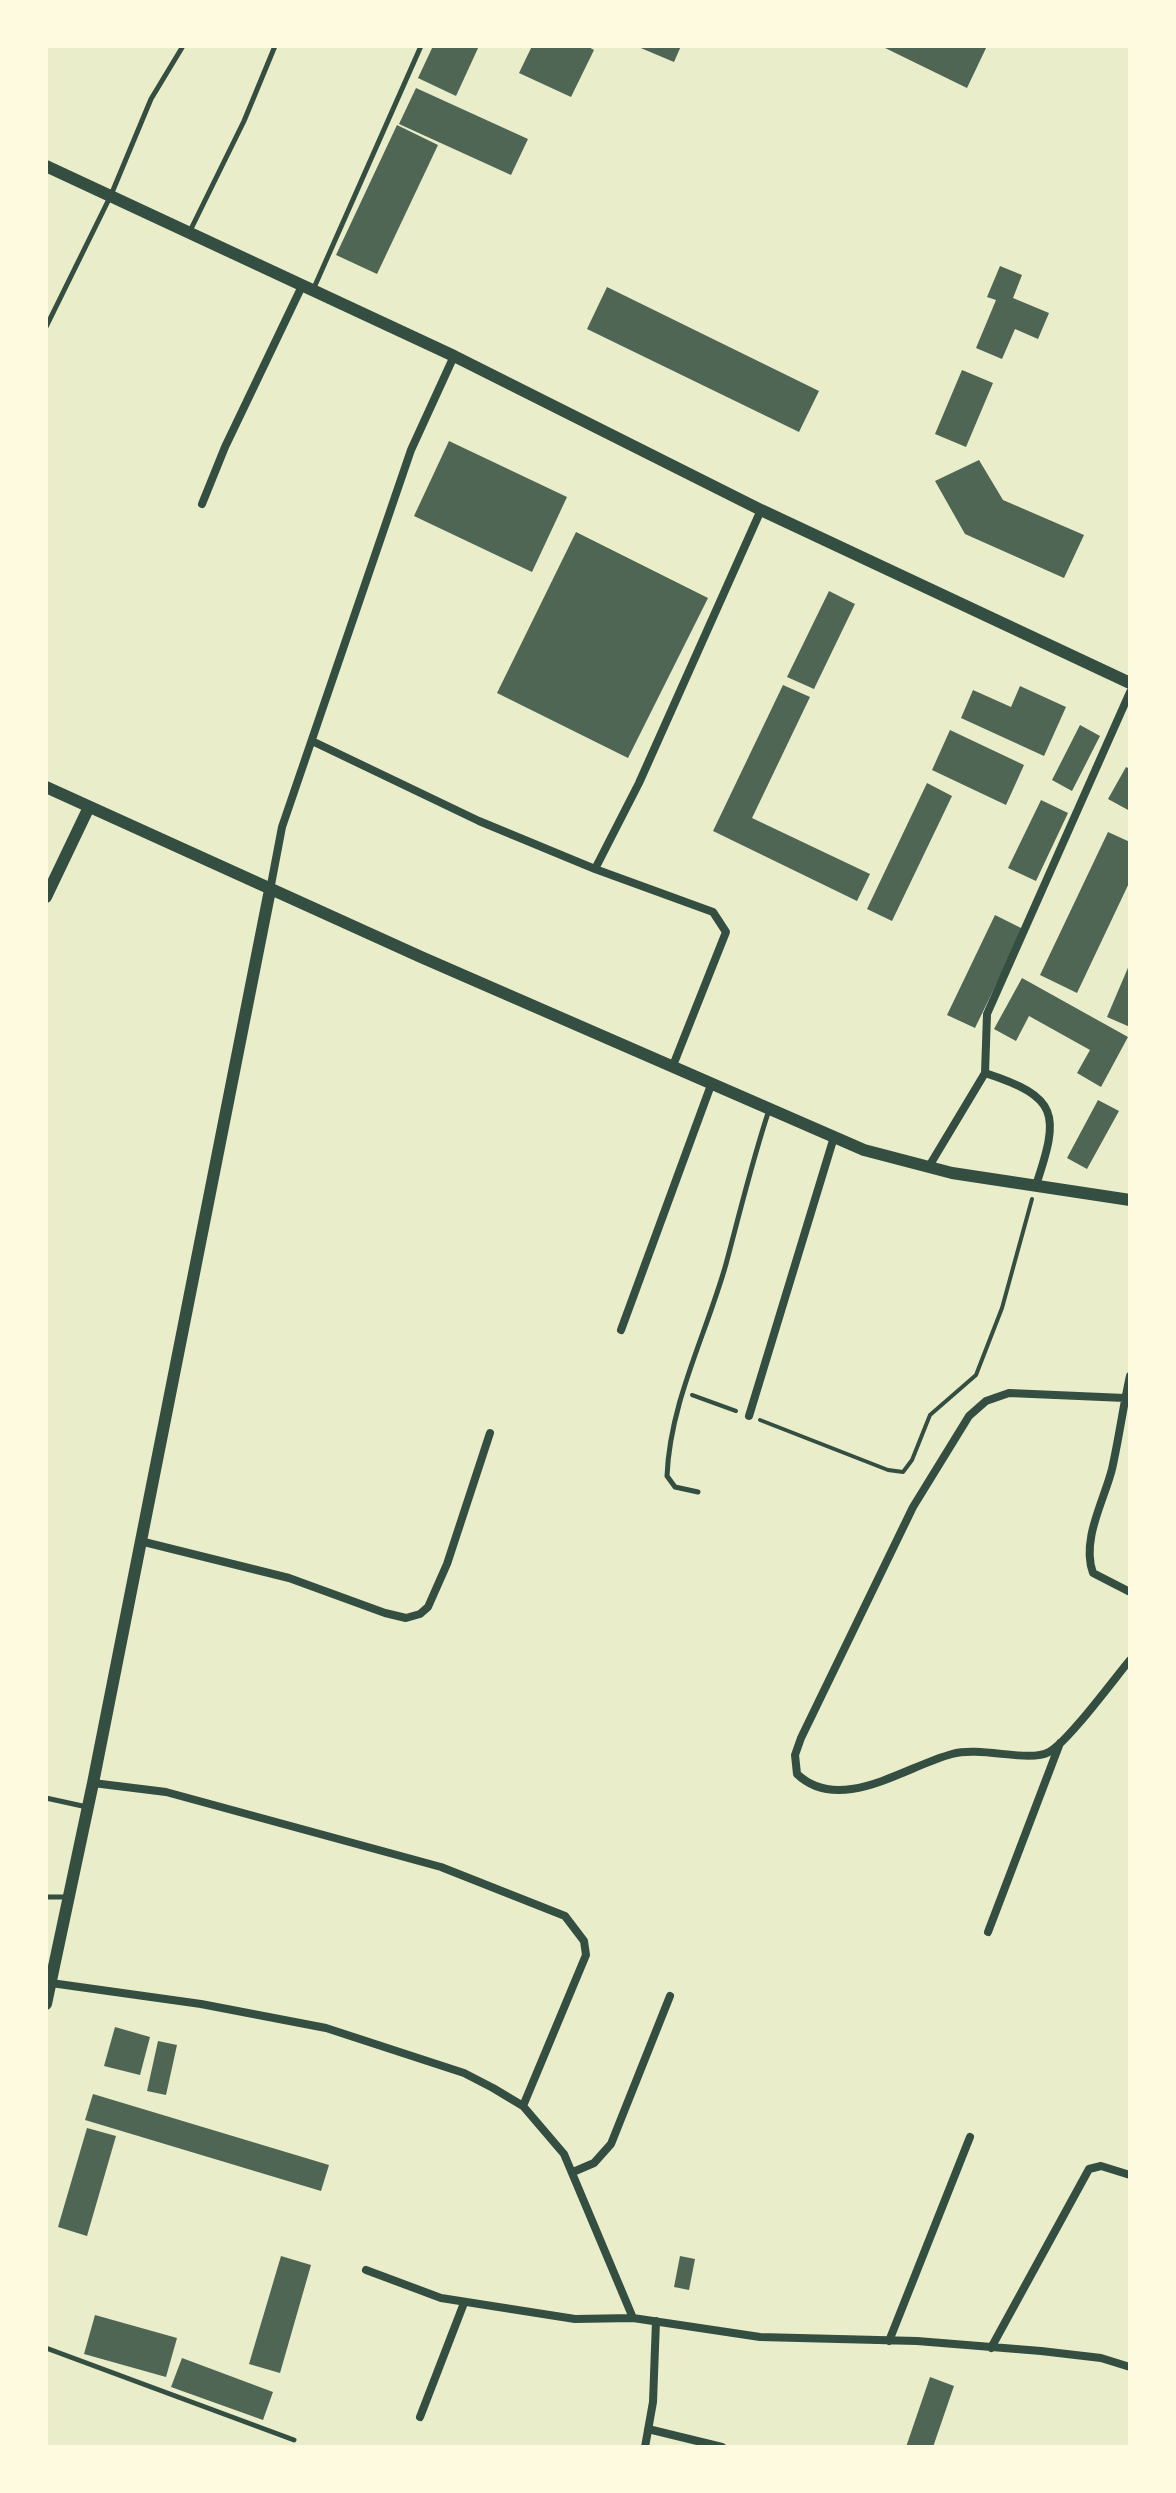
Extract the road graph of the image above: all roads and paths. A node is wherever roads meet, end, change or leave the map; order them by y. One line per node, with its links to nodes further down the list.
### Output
1 (183, 46): 5 (lane)
2 (275, 46): 6 (lane)
3 (421, 46): 7 (lane)
4 (46, 166): 5 (street)
5 (111, 195): 6 (street); 8 (lane)
6 (190, 232): 7 (street)
7 (308, 288): 9 (street); 10 (street)
8 (46, 327)
9 (454, 356): 11 (street); 14 (street)
10 (202, 504)
11 (761, 510): 12 (street); 17 (street)
12 (1130, 683)
13 (1130, 692): 21 (street)
14 (312, 741): 17 (street); 18 (street)
15 (46, 787): 16 (street)
16 (89, 807): 18 (street); 19 (street)
17 (595, 869): 20 (street)
18 (270, 890): 20 (street); 35 (street)
19 (46, 897)
20 (672, 1068): 22 (street)
21 (985, 1073): 25 (street); 26 (street)
22 (711, 1085): 23 (street); 28 (street)
23 (769, 1109): 24 (street); 30 (lane)
24 (834, 1137): 25 (street); 32 (street)
25 (928, 1168): 26 (street)
26 (1036, 1185): 27 (street); 32 (path)
27 (1130, 1200)
28 (621, 1330)
29 (1130, 1376): 31 (street)
30 (683, 1392): 32 (path); 34 (lane)
31 (1125, 1398): 36 (street); 38 (street)
32 (749, 1416)
33 (490, 1433): 35 (street)
34 (698, 1492)
35 (140, 1541): 39 (street)
36 (1130, 1592)
37 (1130, 1660): 38 (street)
38 (1061, 1743): 44 (street)
39 (93, 1783): 41 (street); 48 (street)
40 (46, 1798): 41 (lane)
41 (88, 1807): 43 (street)
42 (46, 1897): 43 (lane)
43 (69, 1897): 45 (street)
44 (988, 1932)
45 (51, 1983): 47 (street); 48 (street)
46 (670, 1996): 50 (street)
47 (46, 2004)
48 (523, 2106): 50 (street)
49 (970, 2137): 56 (street)
50 (573, 2172): 54 (street)
51 (1130, 2175): 58 (street)
52 (366, 2270): 53 (street)
53 (464, 2303): 54 (street); 60 (street)
54 (633, 2318): 55 (street)
55 (656, 2321): 56 (street); 61 (street)
56 (889, 2341): 58 (street)
57 (46, 2348): 62 (lane)
58 (991, 2348): 59 (street)
59 (1130, 2367)
60 (420, 2417)
61 (648, 2429): 63 (street); 64 (street)
62 (294, 2440)
63 (645, 2447)
64 (722, 2447)

